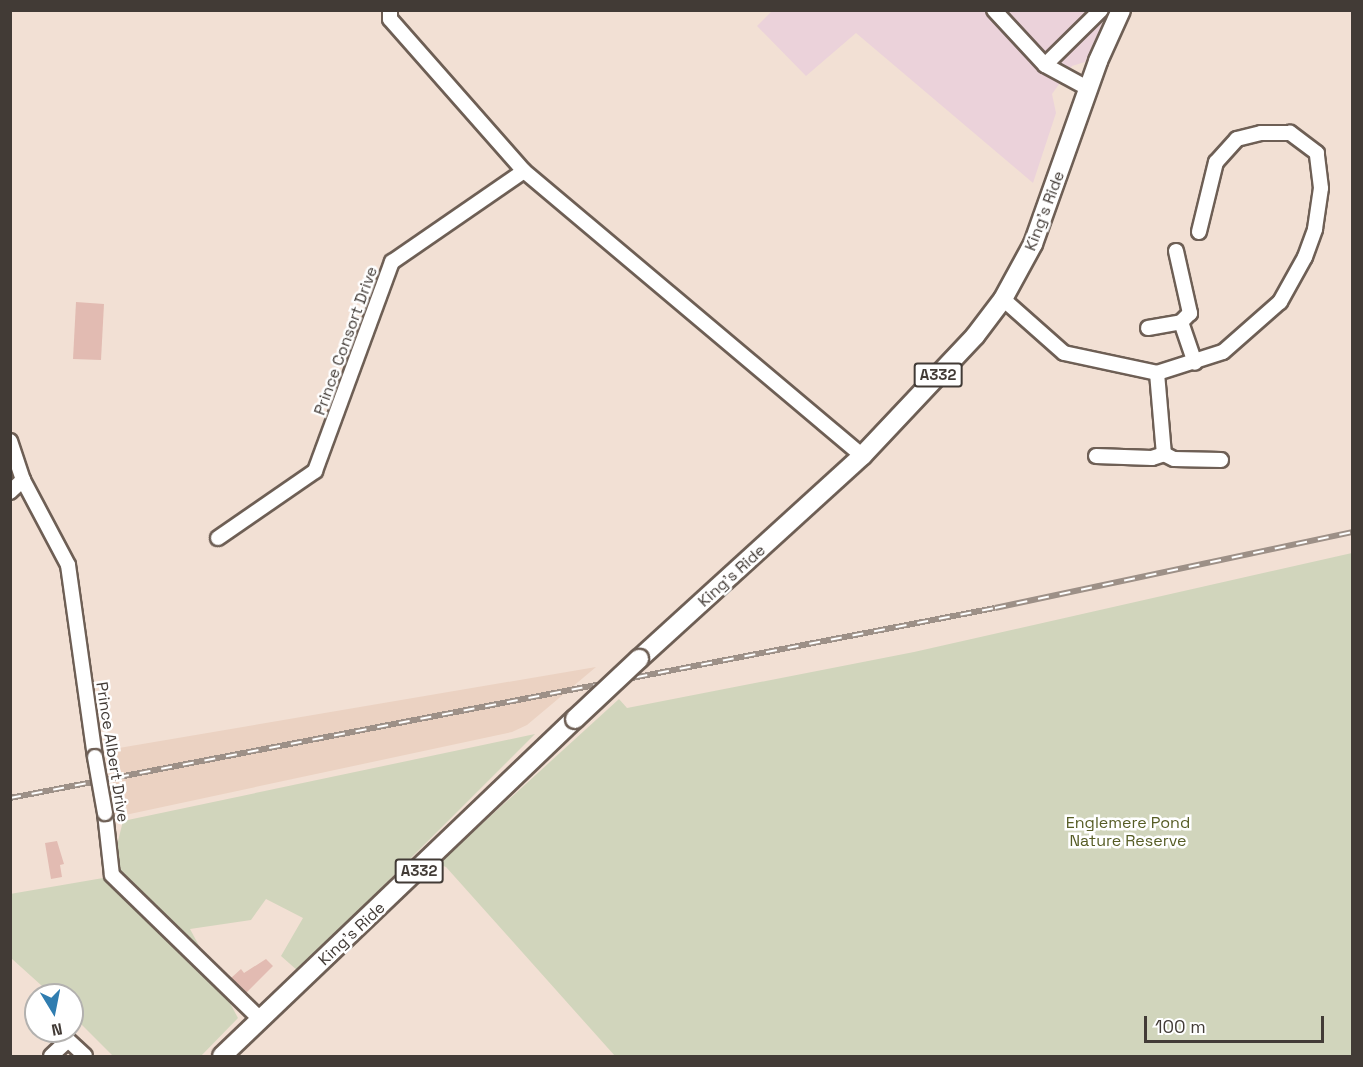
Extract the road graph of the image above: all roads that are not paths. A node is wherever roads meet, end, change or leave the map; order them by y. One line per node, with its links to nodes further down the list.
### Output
1 (390, 10): 7 (street)
2 (994, 10): 5 (street)
3 (1101, 10): 5 (street)
4 (1121, 10): 6 (main road, King's Ride / A332)
5 (1045, 65): 6 (street)
6 (1089, 89): 10 (main road, King's Ride / A332)
7 (524, 171): 17 (street); 22 (street, Prince Consort Drive)
8 (1199, 232): 13 (street)
9 (1176, 251): 11 (street)
10 (1003, 299): 14 (street); 17 (main road, King's Ride / A332)
11 (1181, 322): 12 (street); 13 (street)
12 (1148, 328)
13 (1195, 363): 14 (street)
14 (1157, 373): 16 (street)
15 (10, 441): 20 (street, Prince Albert Drive)
16 (1164, 454): 18 (street); 19 (street)
17 (862, 456): 23 (main road, King's Ride / A332, bridge)
18 (1096, 456)
19 (1221, 460)
20 (23, 480): 21 (street); 23 (street, Prince Albert Drive, bridge)
21 (10, 492)
22 (218, 538)
23 (261, 1020): 26 (main road, King's Ride / A332)
24 (51, 1056): 25 (street)
25 (85, 1056)
26 (222, 1056)

